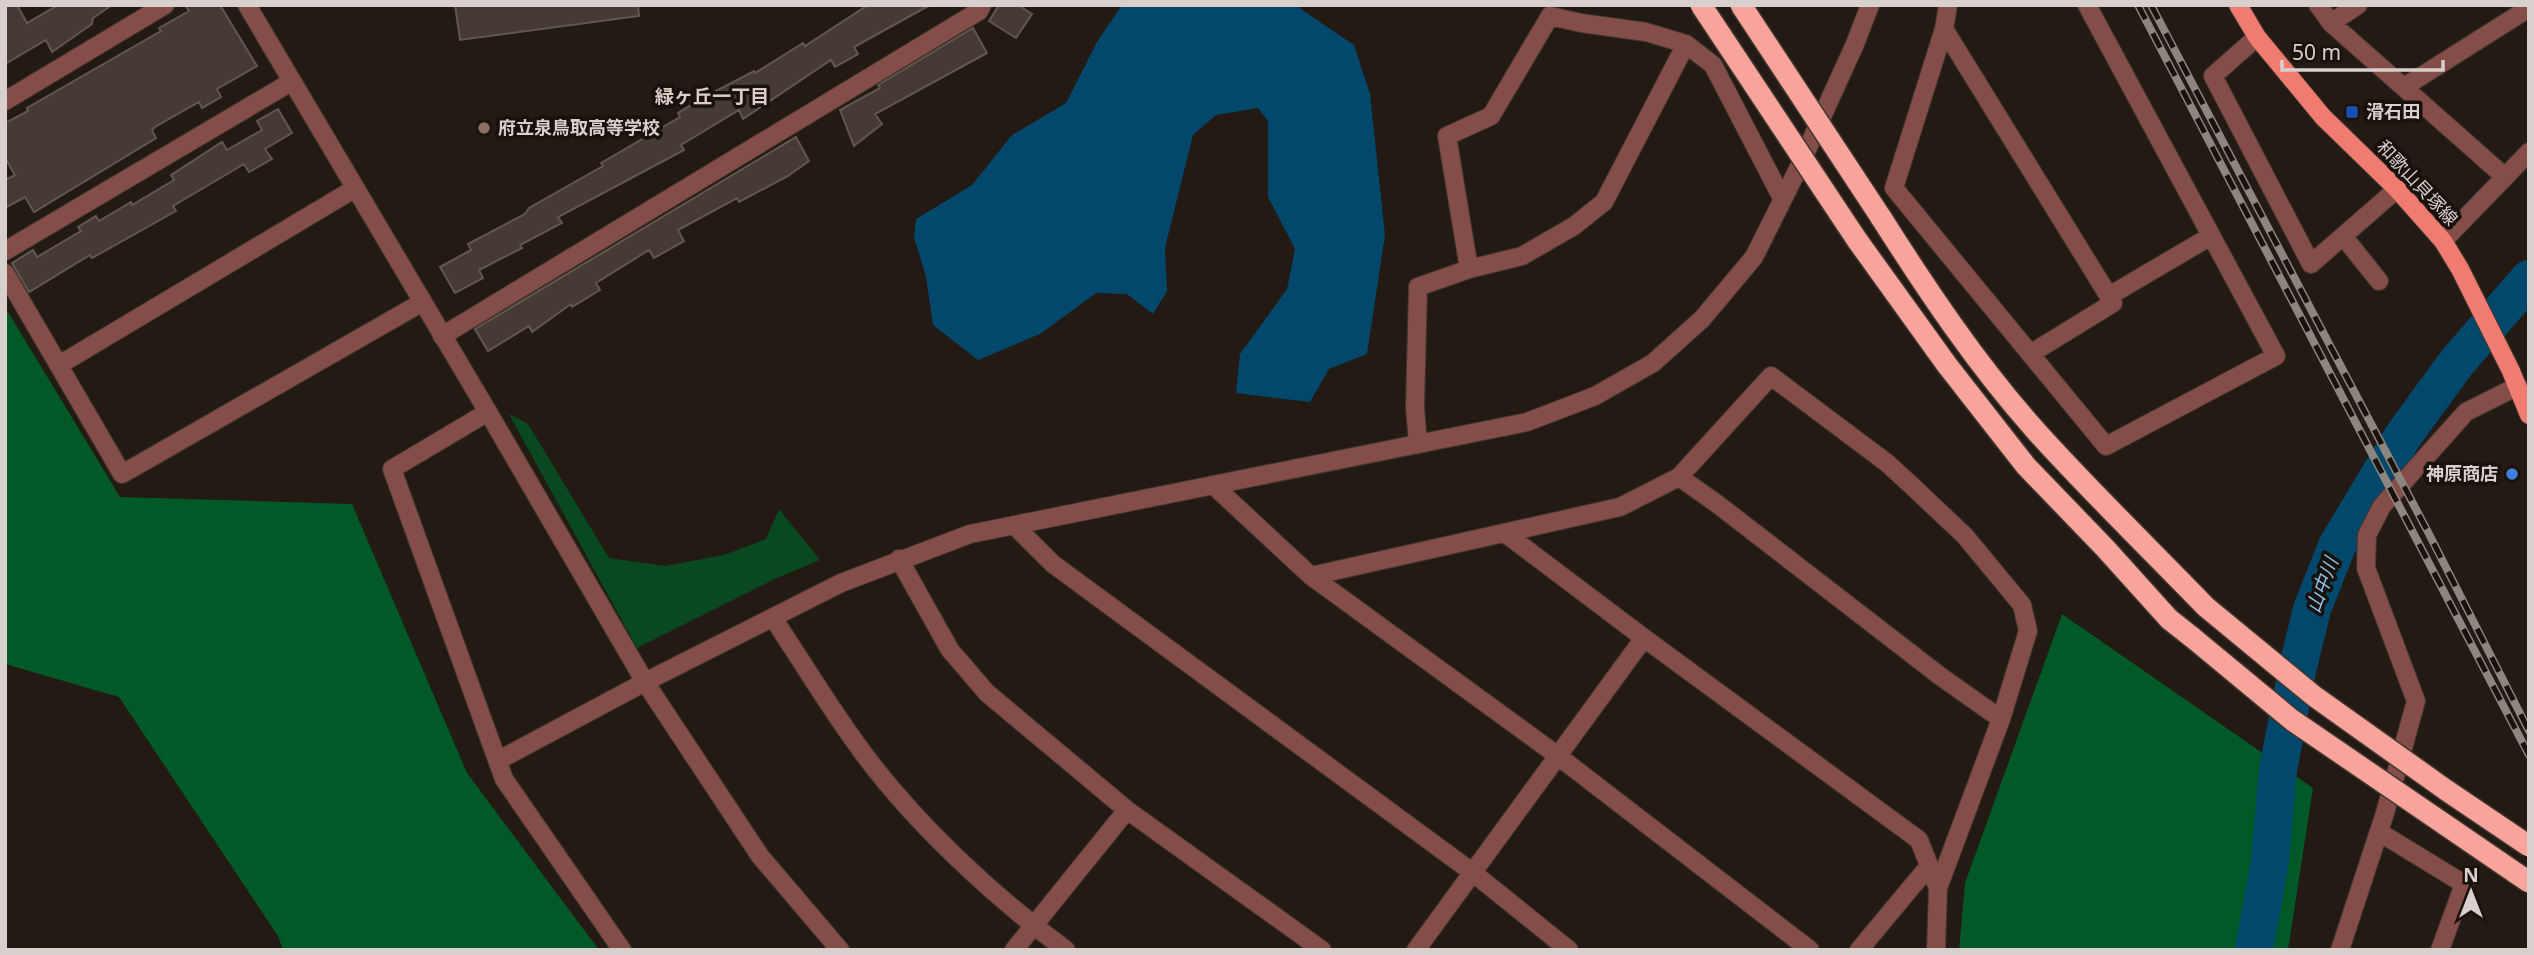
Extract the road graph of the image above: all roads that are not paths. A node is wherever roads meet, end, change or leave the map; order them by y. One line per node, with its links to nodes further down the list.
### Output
1 (166, 5): 19 (street)
2 (247, 5): 17 (street)
3 (982, 5): 34 (street)
4 (1701, 5): 58 (highway, bridge)
5 (1741, 5): 55 (highway, bridge)
6 (1870, 5): 24 (street)
7 (1948, 5): 14 (street)
8 (2087, 5): 25 (street)
9 (2238, 5): 15 (main road, 和歌山貝塚線)
10 (2318, 5): 13 (street)
11 (2358, 5): 13 (street)
12 (2529, 8): 18 (street)
13 (2331, 23): 18 (street)
14 (1944, 29): 32 (street); 35 (street)
15 (2257, 37): 23 (main road, 和歌山貝塚線); 26 (street)
16 (1686, 44): 24 (street); 29 (street); 29 (street)
17 (291, 82): 22 (street); 28 (street)
18 (2404, 87): 21 (street)
19 (5, 101)
20 (2529, 152): 21 (street)
21 (2505, 177): 27 (street)
22 (354, 188): 33 (street); 36 (street)
23 (2397, 189): 26 (street); 27 (main road, 和歌山貝塚線)
24 (1782, 198): 40 (street)
25 (2211, 236): 32 (street); 35 (street)
26 (2343, 236): 31 (street)
27 (2443, 241): 37 (main road, 和歌山貝塚線)
28 (5, 251)
29 (1469, 269): 40 (street)
30 (5, 273): 36 (street)
31 (2379, 281)
32 (2109, 296): 35 (street)
33 (422, 303): 34 (street); 36 (street)
34 (442, 336): 38 (street)
35 (2030, 354)
36 (59, 365)
37 (2515, 379): 39 (main road, 和歌山貝塚線); 54 (street)
38 (488, 412): 49 (street); 52 (street)
39 (2529, 415)
40 (1418, 444): 42 (street)
41 (1679, 477): 44 (street); 50 (street); 50 (street)
42 (1213, 485): 43 (street); 46 (street)
43 (1014, 525): 45 (street); 57 (street)
44 (1506, 534): 46 (street); 48 (street)
45 (899, 559): 47 (street); 53 (street)
46 (1311, 576): 51 (street)
47 (773, 618): 49 (street); 60 (street)
48 (1644, 638): 51 (street); 56 (street)
49 (645, 682): 52 (street); 62 (street)
50 (2001, 719): 59 (street)
51 (1558, 756): 57 (street); 68 (street)
52 (499, 760): 61 (street)
53 (1127, 810): 60 (street); 65 (street)
54 (2379, 832): 71 (street); 72 (street)
55 (2529, 846)
56 (1929, 866): 59 (street); 69 (street)
57 (1472, 872): 66 (street); 67 (street)
58 (2529, 882)
59 (1938, 888): 70 (street)
60 (1034, 926): 63 (street); 64 (street)
61 (621, 950)
62 (840, 950)
63 (1014, 950)
64 (1066, 950)
65 (1322, 950)
66 (1416, 950)
67 (1569, 950)
68 (1810, 950)
69 (1859, 950)
70 (1936, 950)
71 (2340, 950)
72 (2440, 950)

